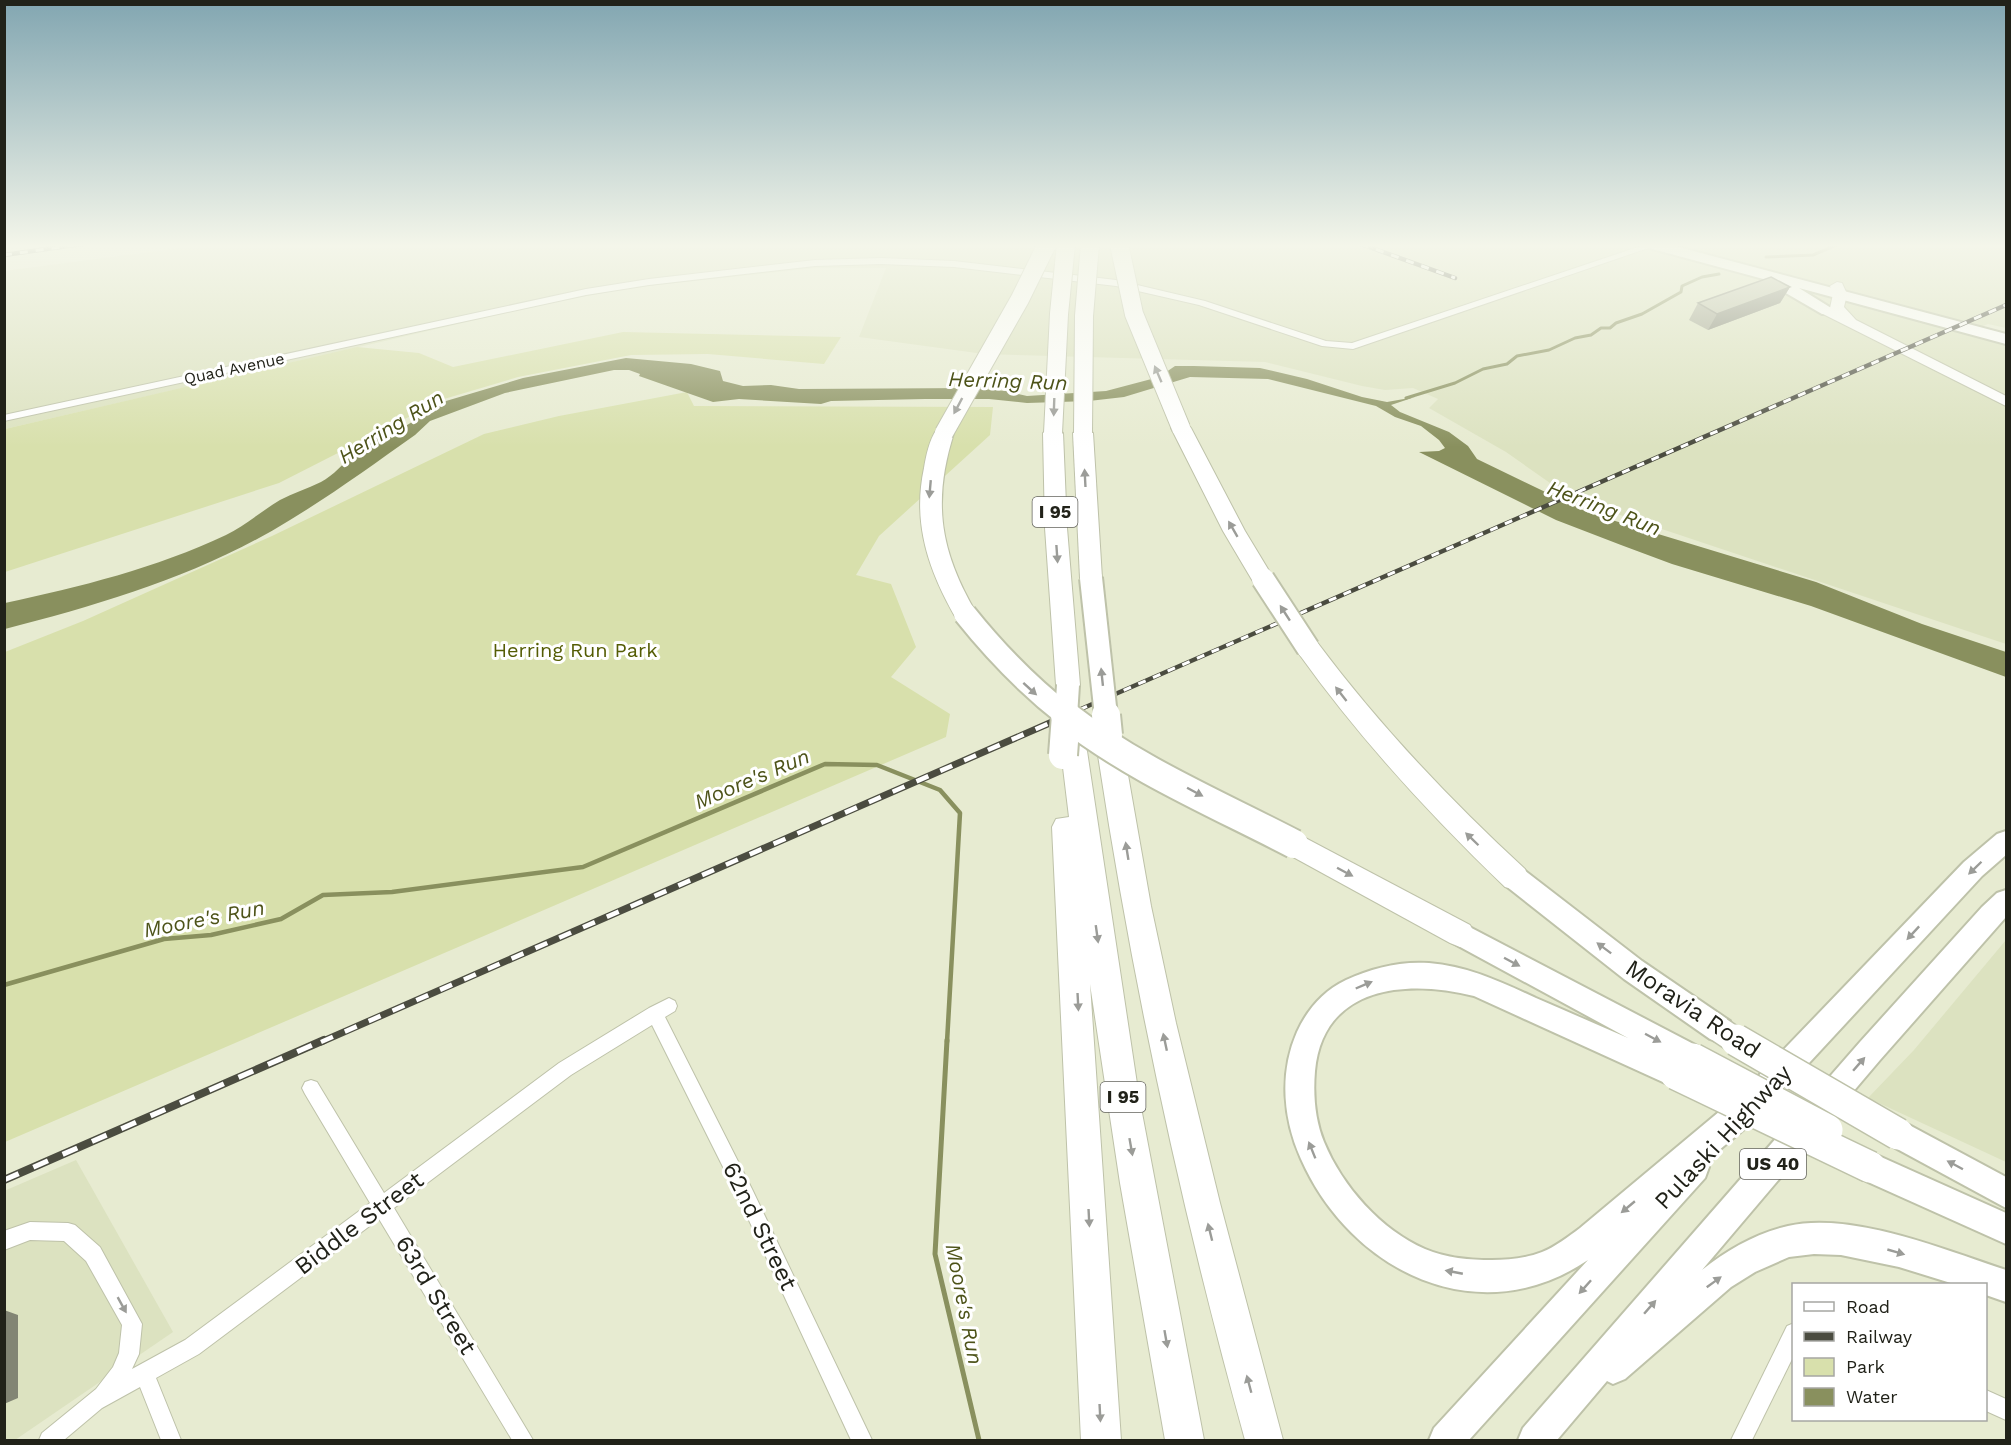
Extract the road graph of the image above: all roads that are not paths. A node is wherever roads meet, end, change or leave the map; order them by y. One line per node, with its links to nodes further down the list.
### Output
1 (496, 311): 16 (street, Quad Avenue)
2 (1013, 311): 21 (highway, one-way to 21, bridge)
3 (1060, 311): 17 (highway, I 95, one-way to 17, bridge)
4 (1084, 311): 43 (highway, I 95, one-way to 4, bridge)
5 (1133, 311): 19 (highway, one-way to 5, bridge)
6 (1227, 311): 7 (street, Quad Avenue)
7 (1459, 311)
8 (1828, 311): 12 (street)
9 (1839, 311): 12 (street)
10 (1912, 311): 14 (main road)
11 (1924, 311): 13 (main road)
12 (1854, 324): 15 (street)
13 (2007, 332)
14 (2007, 339)
15 (2007, 402)
16 (4, 418)
17 (1068, 753): 41 (highway, one-way to 41); 42 (highway, I 95, one-way to 42)
18 (2007, 841): 25 (main road, Pulaski Highway / US 40, one-way to 25)
19 (1515, 878): 26 (main road, Moravia Road, one-way to 19, bridge)
20 (2007, 901): 36 (main road, US 40, one-way to 20)
21 (1460, 934): 23 (main road, one-way to 23)
22 (662, 1010): 27 (street, Biddle Street); 40 (street, 62nd Street)
23 (1684, 1067): 25 (main road, one-way to 23); 28 (main road, bridge)
24 (311, 1088): 27 (street, 63rd Street)
25 (1753, 1102): 44 (main road, Pulaski Highway / US 40, one-way to 44)
26 (2007, 1193)
27 (383, 1206): 32 (street, Biddle Street); 39 (street, 63rd Street)
28 (2007, 1229)
29 (4, 1241): 34 (street, one-way to 34)
30 (2007, 1286): 36 (main road, one-way to 30)
31 (1792, 1337): 46 (street)
32 (145, 1375): 34 (street, Biddle Street); 38 (street)
33 (1987, 1400): 35 (street)
34 (95, 1401): 37 (street, Biddle Street)
35 (2007, 1410)
36 (1557, 1415): 45 (main road, US 40)
37 (49, 1440)
38 (171, 1440)
39 (523, 1440)
40 (862, 1440)
41 (1101, 1440)
42 (1185, 1440)
43 (1264, 1440)
44 (1446, 1440)
45 (1535, 1440)
46 (1741, 1440)

